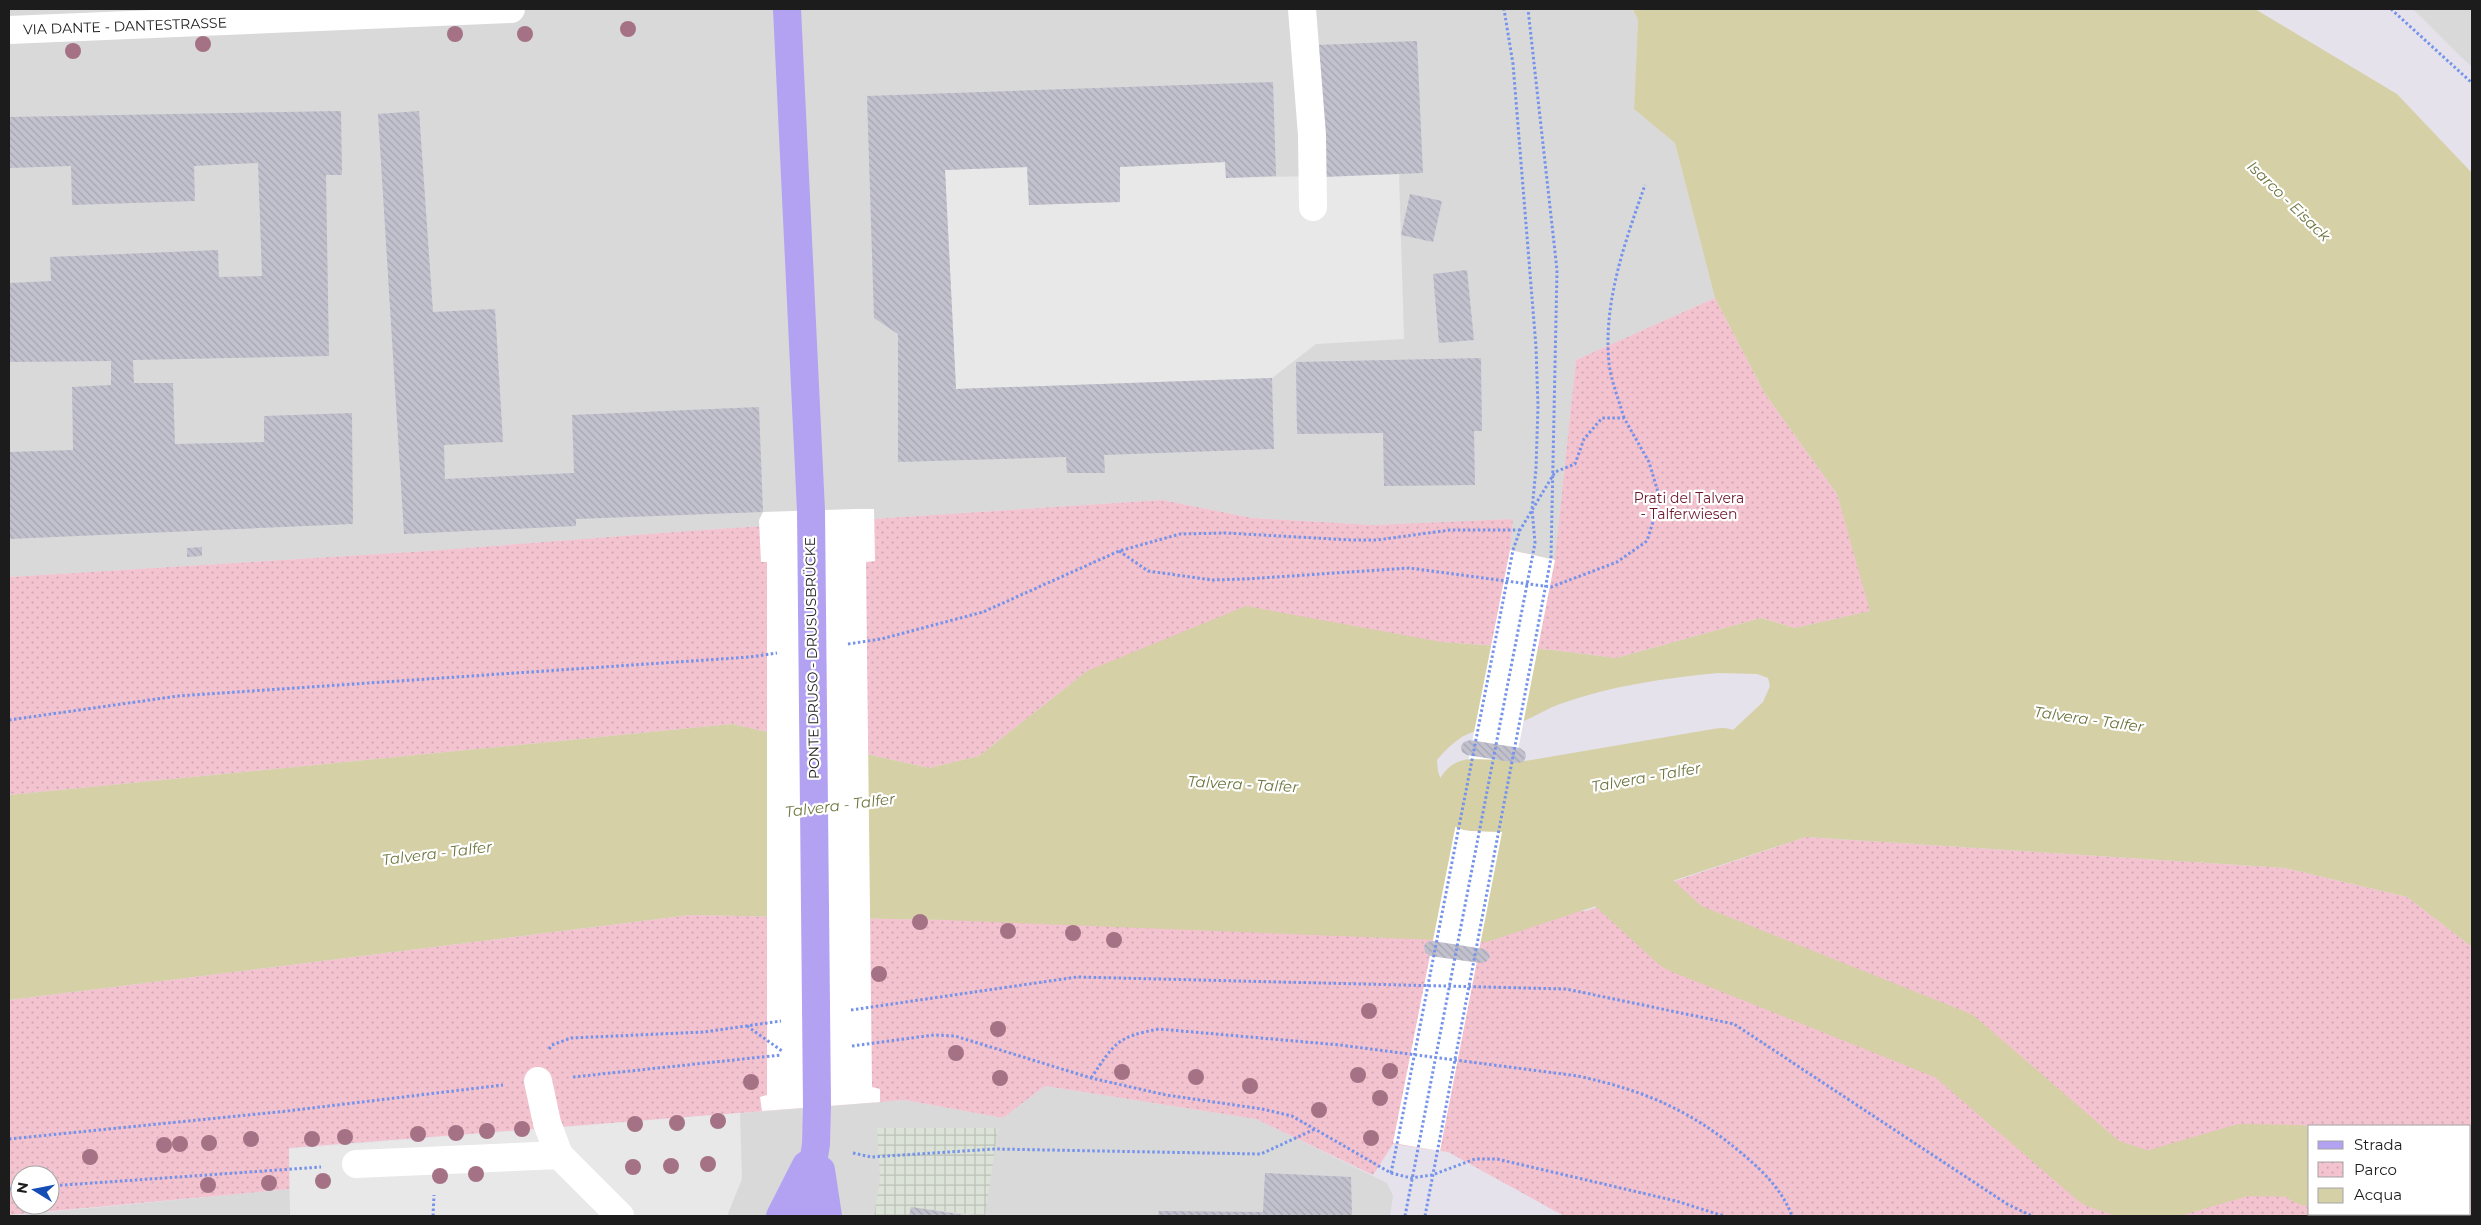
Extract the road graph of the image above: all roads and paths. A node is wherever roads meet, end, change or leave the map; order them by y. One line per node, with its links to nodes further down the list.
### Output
1 (511, 9): 7 (street, VIA DANTE - DANTESTRASSE)
2 (786, 9): 28 (main road, PONTE DRUSO - DRUSUSBRÜCKE)
3 (1302, 9): 11 (street)
4 (1504, 9): 14 (path)
5 (1528, 9): 13 (path)
6 (2391, 9): 9 (path)
7 (390, 12): 8 (street, VIA DANTE - DANTESTRASSE)
8 (9, 30)
9 (2472, 83)
10 (1645, 185): 12 (path)
11 (1313, 207)
12 (1624, 418): 13 (path); 16 (path)
13 (1554, 472): 14 (path); 32 (path)
14 (1532, 508): 15 (path); 33 (path)
15 (1520, 530): 16 (path); 31 (path)
16 (1119, 551): 17 (path)
17 (844, 644)
18 (778, 653): 19 (path)
19 (9, 720)
20 (841, 1012): 43 (path)
21 (785, 1020): 22 (path)
22 (747, 1026): 25 (path); 25 (path)
23 (846, 1046): 24 (path)
24 (1091, 1078): 26 (path); 42 (path)
25 (538, 1081): 27 (path); 29 (street)
26 (1316, 1128): 28 (path); 31 (path)
27 (9, 1139)
28 (816, 1144): 36 (main road); 37 (main road); 38 (main road)
29 (559, 1155): 30 (street); 35 (street)
30 (356, 1164): 34 (path)
31 (1391, 1174): 33 (path)
32 (1432, 1175): 33 (path); 40 (path); 41 (path)
33 (1411, 1178): 39 (path)
34 (60, 1185)
35 (620, 1216)
36 (780, 1216)
37 (805, 1216)
38 (828, 1216)
39 (1405, 1216)
40 (1425, 1216)
41 (1724, 1216)
42 (1792, 1216)
43 (2032, 1216)

